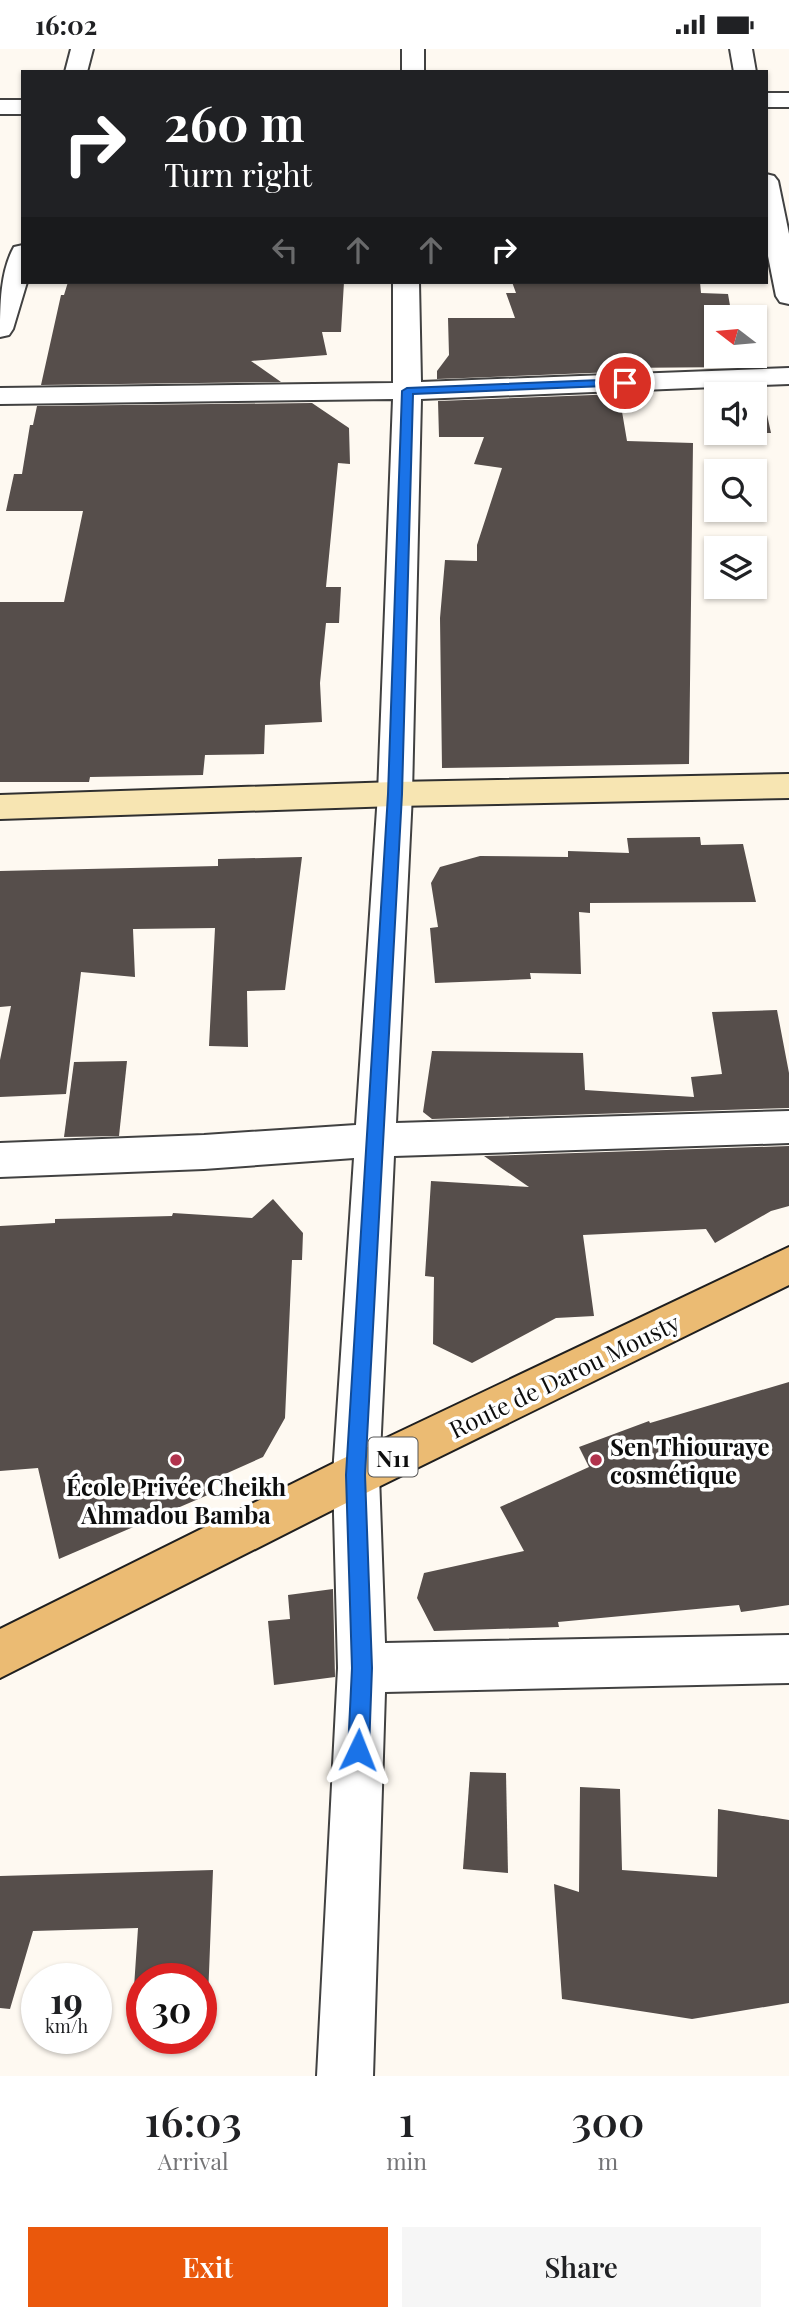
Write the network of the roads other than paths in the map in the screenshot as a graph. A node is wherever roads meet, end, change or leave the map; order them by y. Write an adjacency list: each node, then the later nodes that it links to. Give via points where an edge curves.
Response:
1 (82, 49): 4 (street)
2 (413, 49): 5 (street)
3 (741, 49): 6 (street)
4 (77, 70)
5 (413, 70)
6 (745, 70)
7 (768, 100): 8 (street)
8 (789, 100)
9 (0, 107): 10 (street)
10 (21, 107)
11 (768, 191): 14 (street)
12 (21, 259): 15 (street)
13 (407, 284): 17 (street)
14 (789, 296)
15 (0, 329)
16 (789, 376): 17 (street)
17 (407, 391): 18 (street); 20 (street)
18 (0, 396)
19 (789, 786): 20 (main road)
20 (395, 794): 21 (main road); 23 (street)
21 (0, 807)
22 (789, 1127): 23 (street)
23 (376, 1140): 24 (street); 26 (street)
24 (0, 1160)
25 (789, 1265): 26 (main road, Route de Darou Mousty / N11)
26 (356, 1475): 27 (main road, Route de Darou Mousty / N11); 29 (street)
27 (0, 1654)
28 (789, 1659): 29 (street)
29 (362, 1668): 30 (street)
30 (345, 2076)

